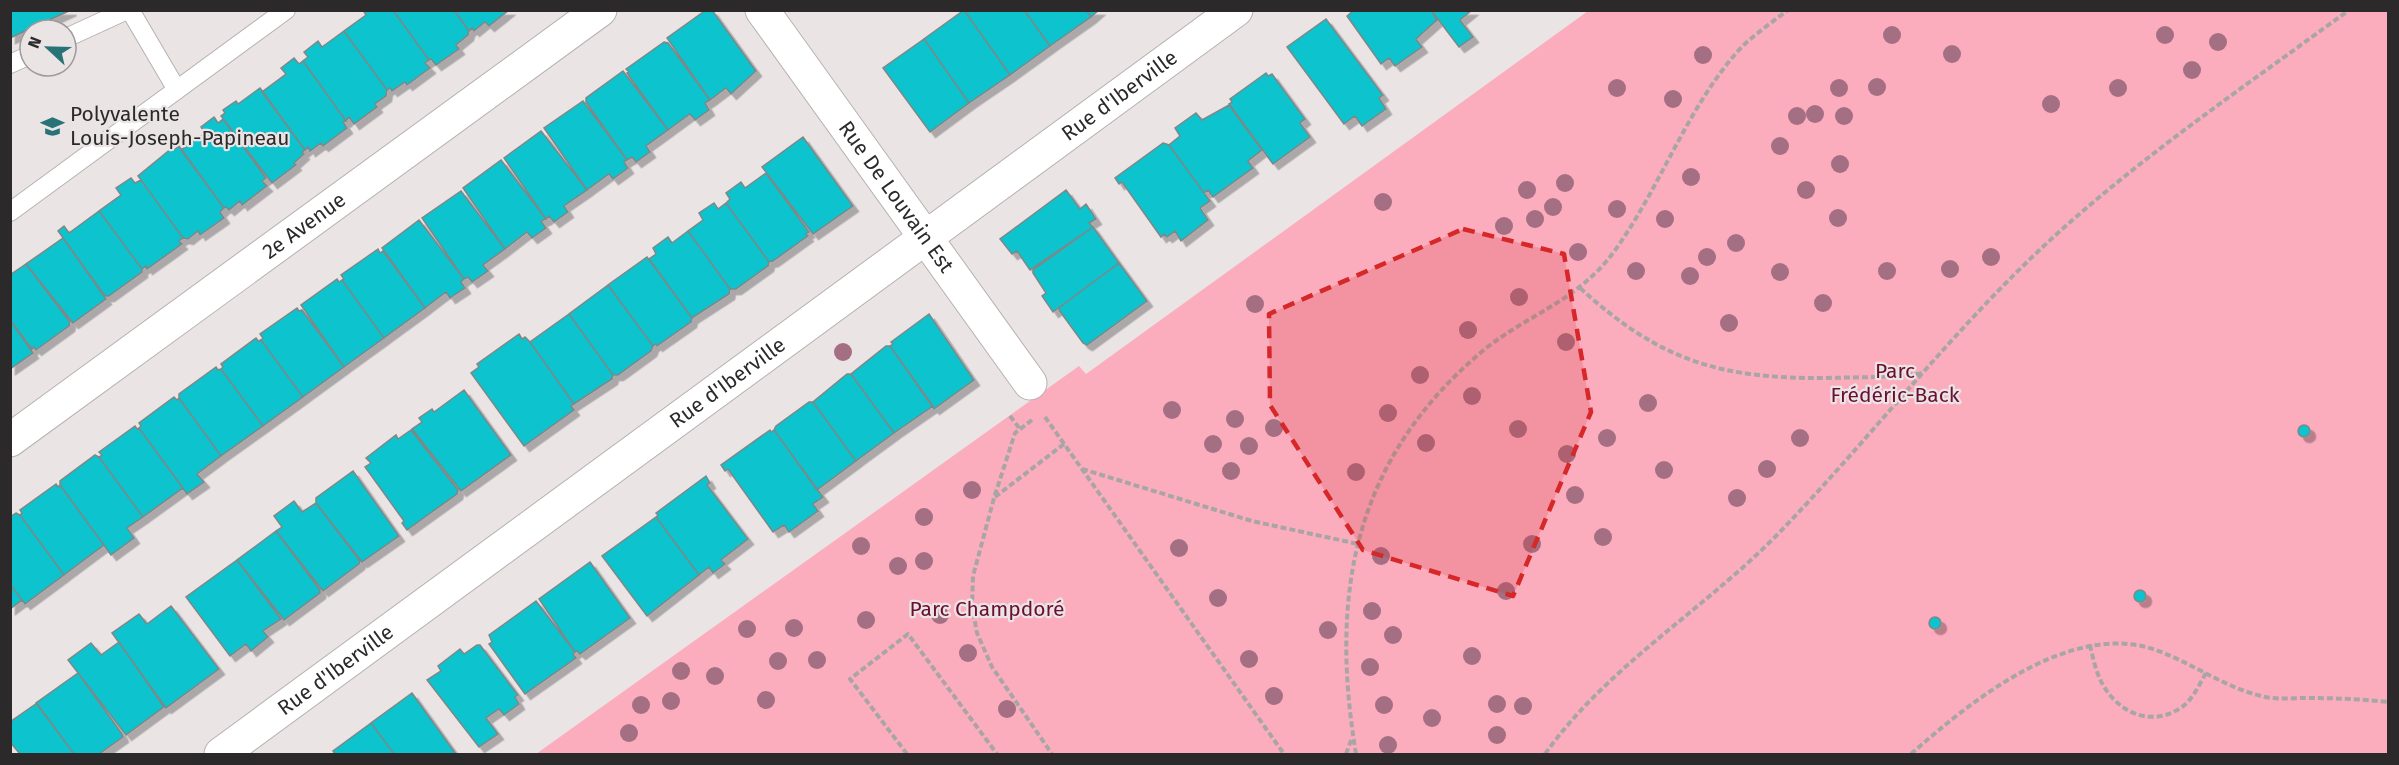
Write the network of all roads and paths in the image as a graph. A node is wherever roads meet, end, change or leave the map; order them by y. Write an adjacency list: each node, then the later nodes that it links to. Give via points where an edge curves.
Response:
1 (129, 10): 8 (lane); 9 (lane)
2 (286, 10): 9 (lane)
3 (600, 10): 18 (street, 2e Avenue)
4 (762, 10): 11 (street, Rue De Louvain Est)
5 (1236, 10): 11 (street, Rue d'Iberville)
6 (1788, 10): 12 (path, via 1739,50 1714,82 1630,229)
7 (2349, 10): 13 (path, via 2141,163 2082,212 2017,273)
8 (78, 33)
9 (177, 90): 10 (lane)
10 (10, 212)
11 (925, 239): 14 (street, Rue De Louvain Est); 27 (street, Rue d'Iberville)
12 (1580, 288): 13 (path, via 1604,311 1647,341 1695,363 1725,371 1808,378 1893,377); 22 (path, via 1488,347 1432,400 1381,474)
13 (1924, 372): 34 (path, via 1777,535 1696,609 1632,660 1559,734)
14 (1036, 398): 19 (path)
15 (1008, 412): 16 (path)
16 (1020, 429)
17 (1015, 433): 21 (path)
18 (10, 440)
19 (1064, 444): 20 (path); 21 (path)
20 (1082, 469): 22 (path, via 1252,521); 31 (path)
21 (994, 498): 30 (path, via 973,576 972,606 977,633 992,667)
22 (1358, 543): 26 (path, via 1346,640 1346,684)
23 (2090, 645): 24 (path, via 2129,643 2146,647); 24 (path, via 2102,684 2116,703 2136,716 2151,717 2181,708 2194,695); 35 (path, via 2070,650 1995,689)
24 (2206, 673): 25 (path, via 2262,697)
25 (2388, 702)
26 (1353, 737): 32 (path); 33 (path)
27 (221, 754)
28 (907, 754): 29 (path, via 850,679 908,634)
29 (997, 754)
30 (1052, 754)
31 (1284, 754)
32 (1346, 754)
33 (1356, 754)
34 (1545, 754)
35 (1911, 754)

